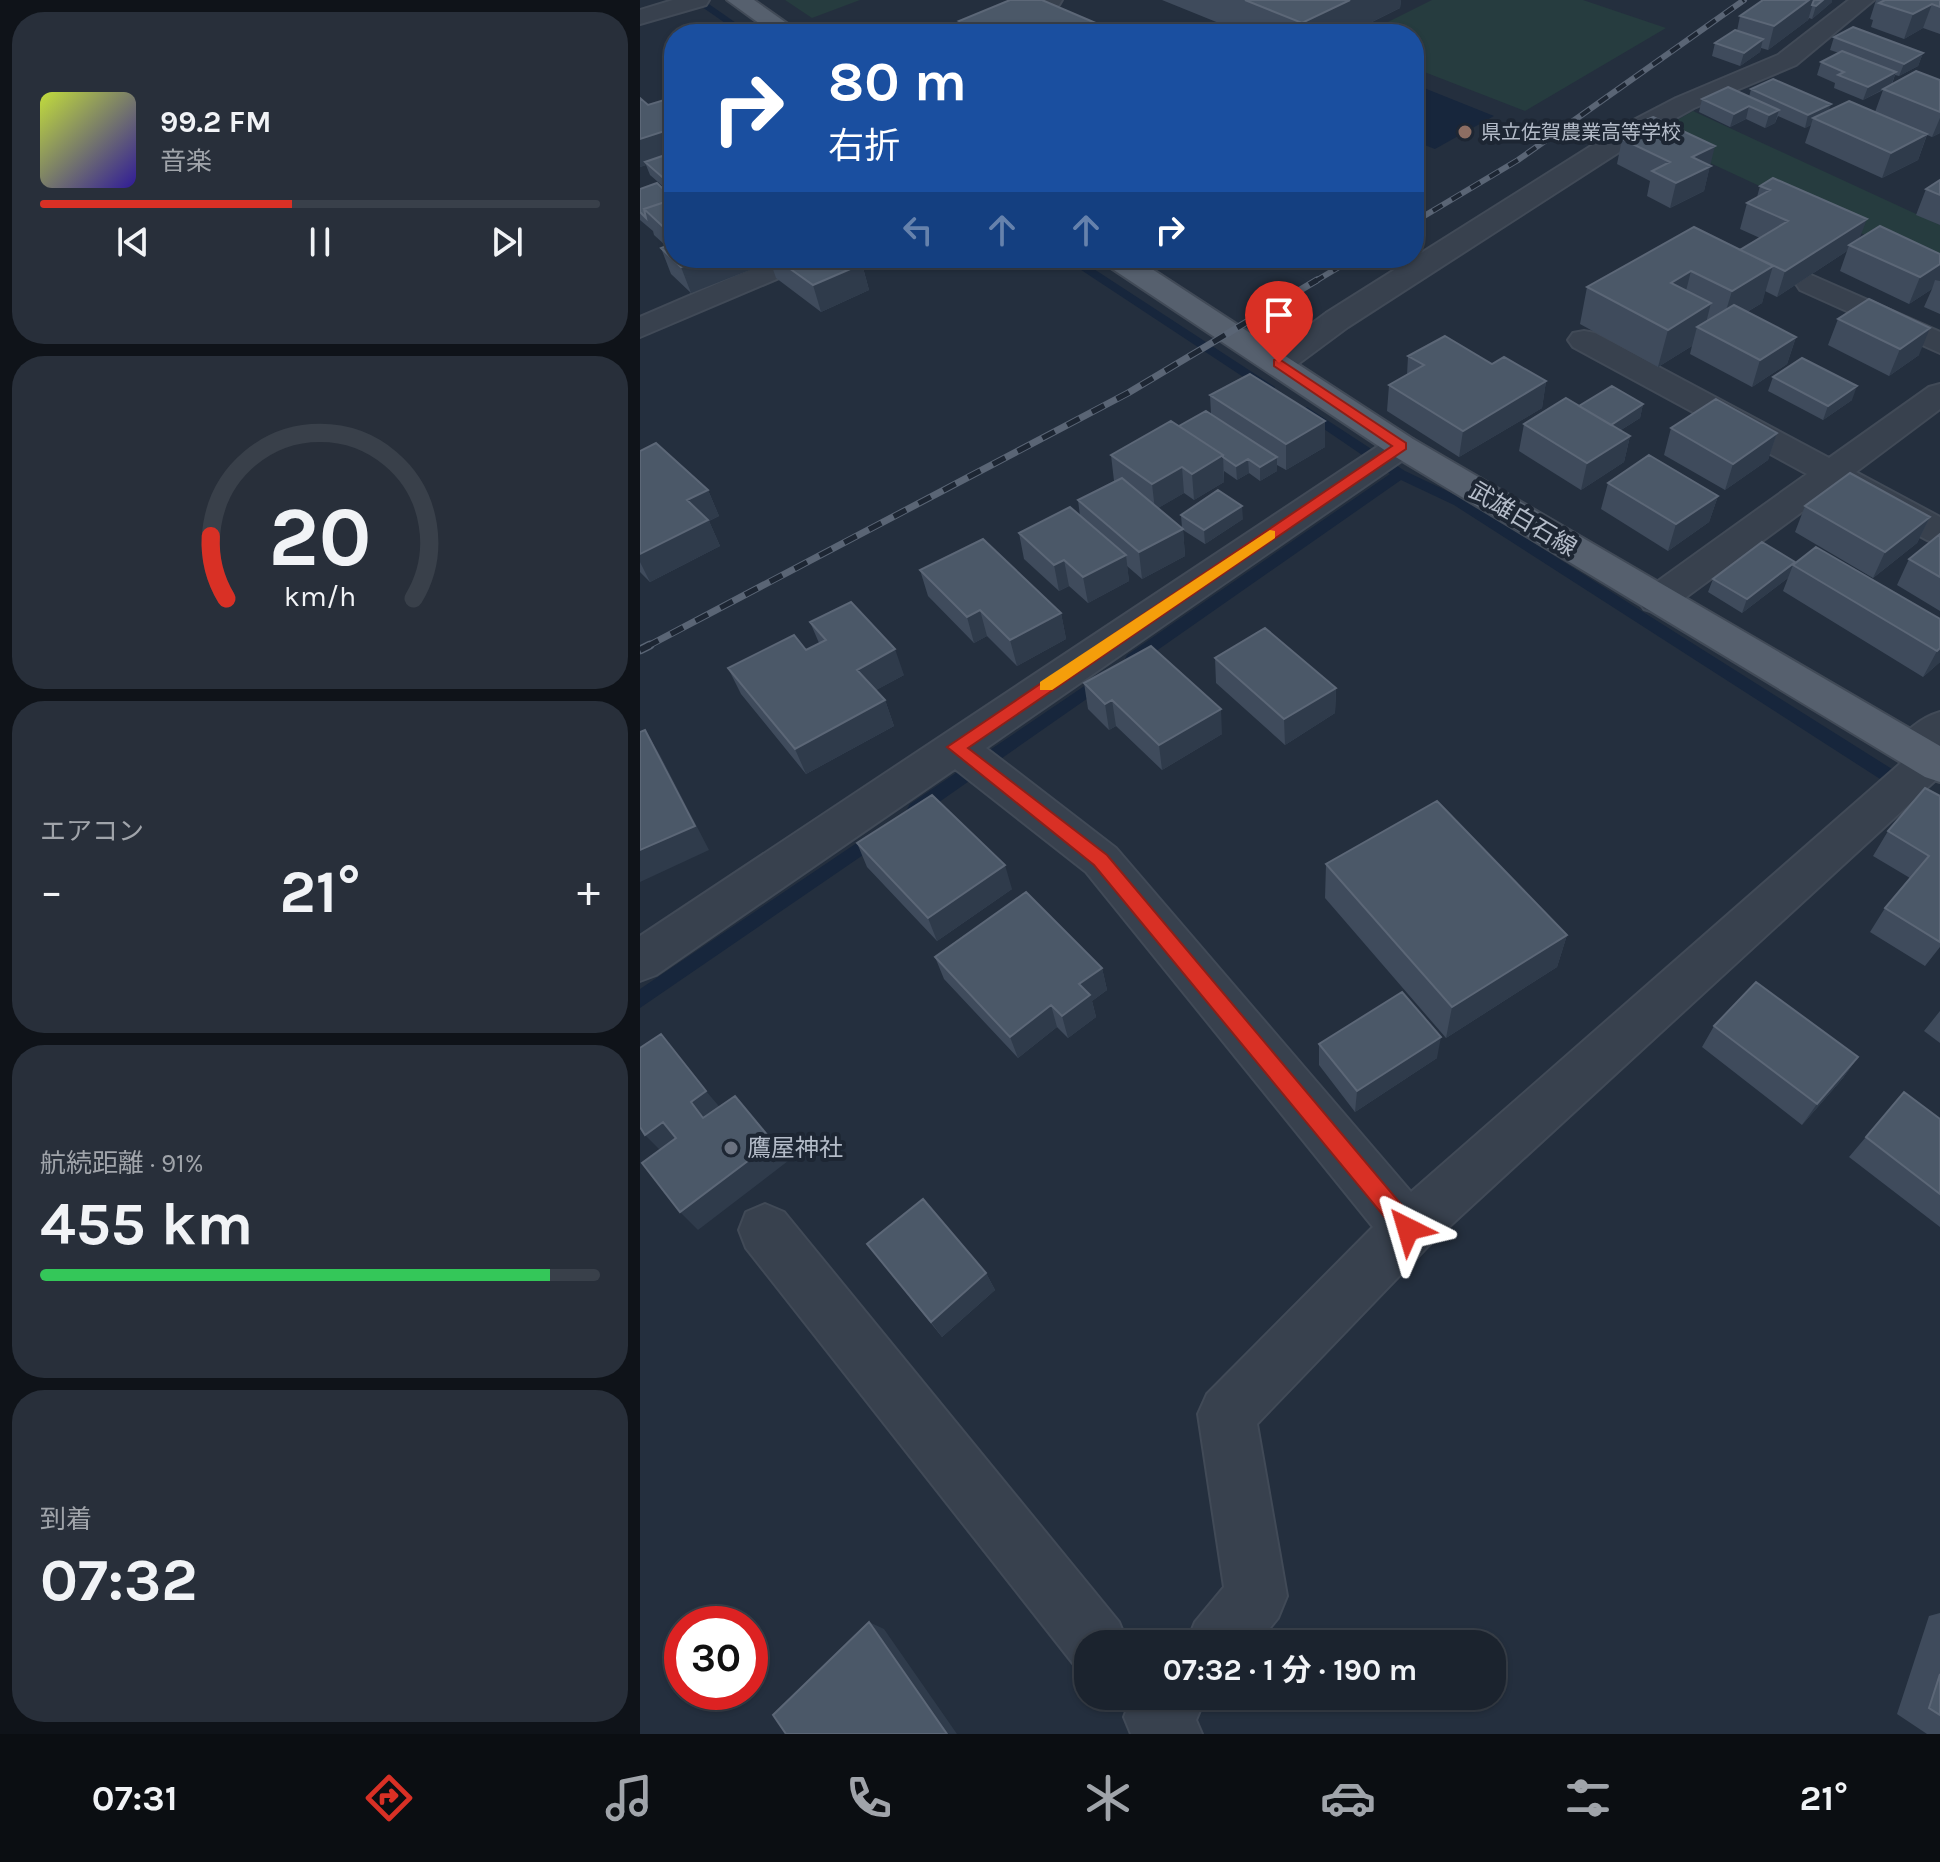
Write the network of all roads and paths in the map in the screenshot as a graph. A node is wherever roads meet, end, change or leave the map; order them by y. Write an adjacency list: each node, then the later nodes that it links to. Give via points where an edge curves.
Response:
1 (738, 0): 6 (main road)
2 (1051, 0): 7 (street)
3 (1863, 0): 8 (street, via 1787,60 1635,130)
4 (692, 2): 5 (street)
5 (640, 17)
6 (775, 24)
7 (992, 24)
8 (1424, 265)
9 (779, 268): 13 (street)
10 (1131, 268): 16 (main road, 武雄白石線)
11 (1419, 268): 16 (street)
12 (1811, 284): 15 (street)
13 (640, 328)
14 (1584, 340): 19 (street)
15 (1940, 344)
16 (1279, 363): 18 (main road, 武雄白石線)
17 (1940, 394): 19 (street)
18 (1384, 456): 21 (main road, 武雄白石線); 22 (street)
19 (1828, 473): 20 (street); 21 (street)
20 (1940, 532)
21 (1657, 600): 23 (main road, 武雄白石線)
22 (970, 759): 24 (street); 25 (street, via 1101,860)
23 (1922, 763): 25 (street)
24 (640, 961)
25 (1408, 1229): 28 (street, via 1227,1414 1256,1596)
26 (765, 1230): 27 (street)
27 (1086, 1630)
28 (1228, 1630)

